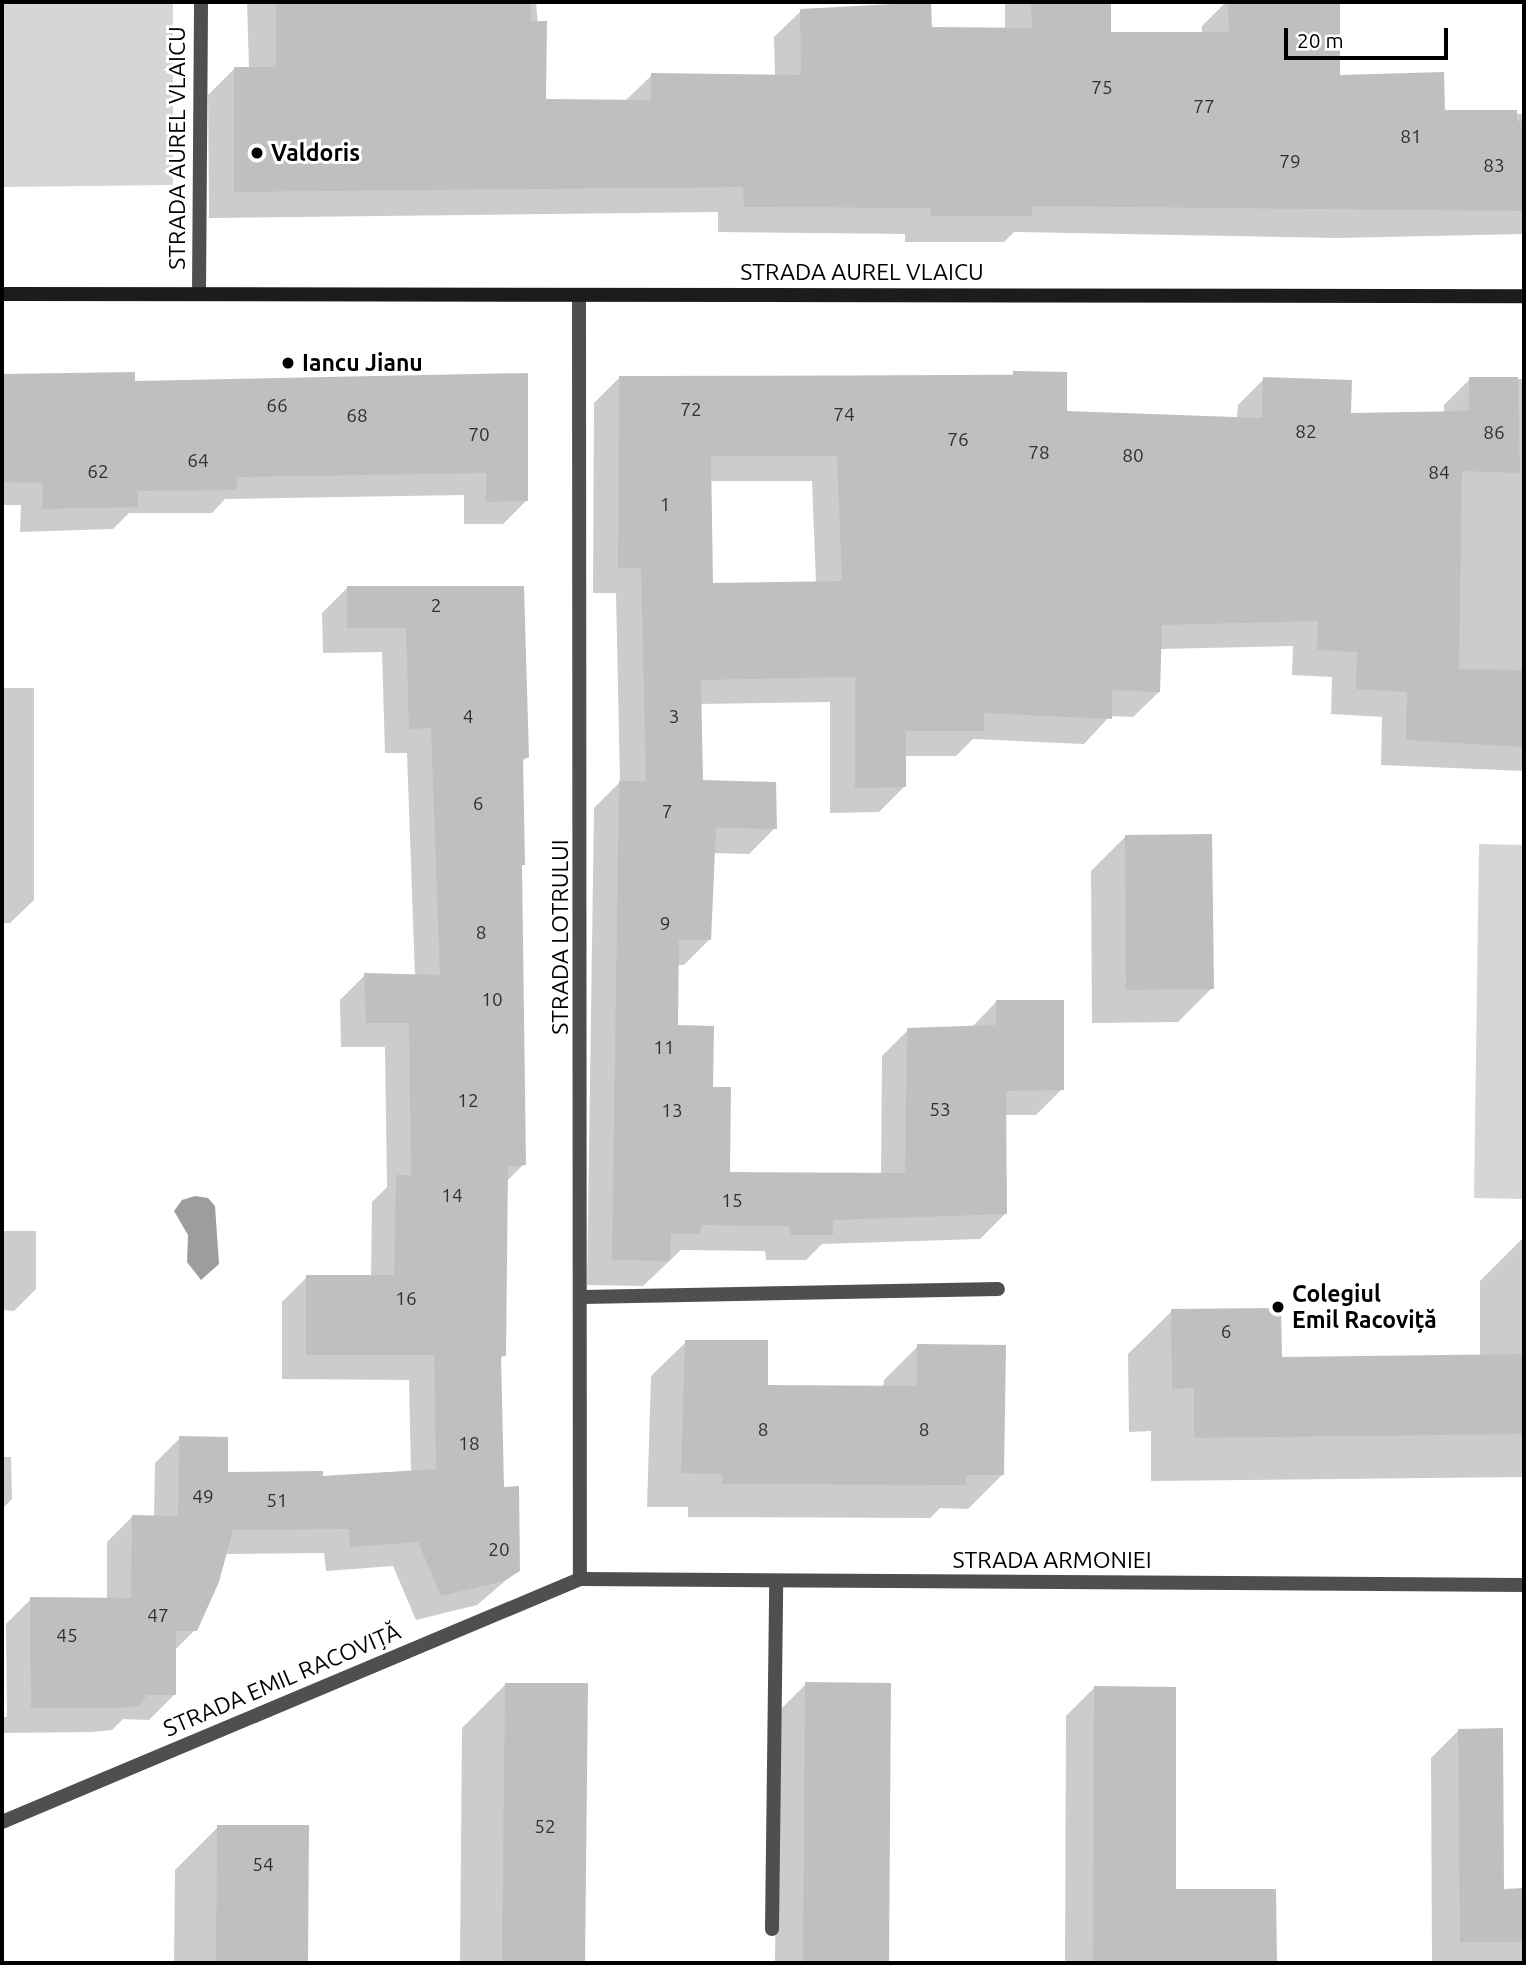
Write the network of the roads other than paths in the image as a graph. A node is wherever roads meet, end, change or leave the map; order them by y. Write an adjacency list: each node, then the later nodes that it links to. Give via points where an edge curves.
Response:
1 (201, 2): 3 (street, STRADA AUREL VLAICU)
2 (2, 294): 3 (main road, STRADA AUREL VLAICU)
3 (199, 294): 4 (main road, STRADA AUREL VLAICU)
4 (579, 295): 5 (main road, STRADA AUREL VLAICU); 7 (street, STRADA LOTRULUI)
5 (1524, 296)
6 (998, 1289): 7 (street)
7 (583, 1297): 8 (street, STRADA LOTRULUI)
8 (580, 1579): 9 (street, STRADA ARMONIEI); 11 (street, STRADA EMIL RACOVIȚĂ)
9 (776, 1581): 10 (street, STRADA ARMONIEI); 12 (street)
10 (1524, 1585)
11 (2, 1822)
12 (772, 1929)

